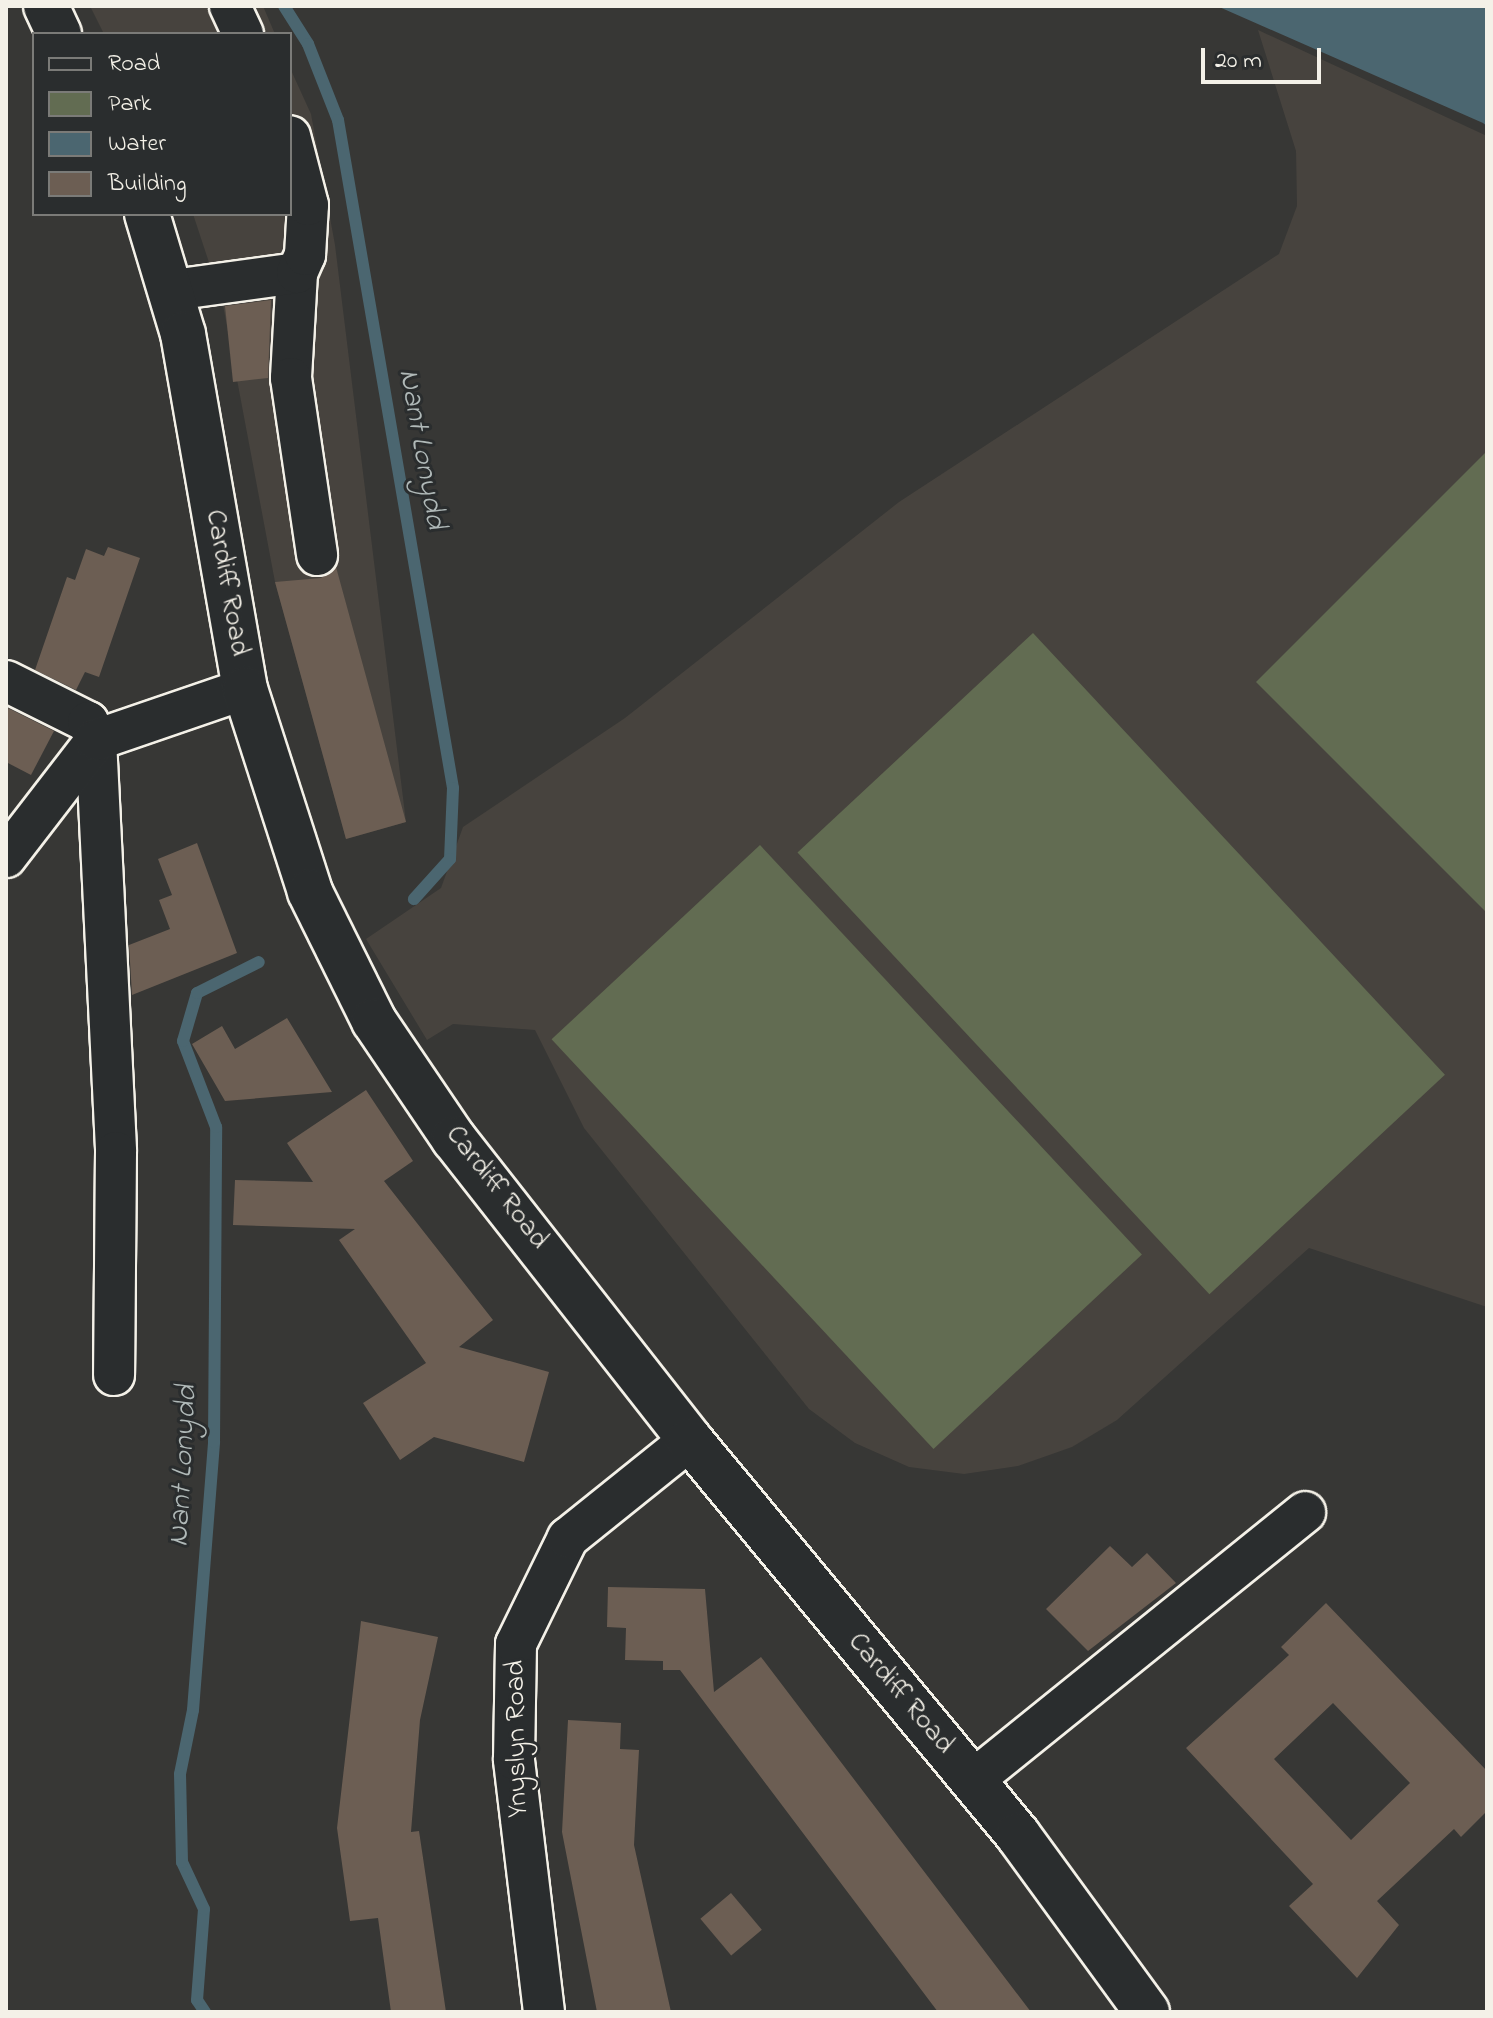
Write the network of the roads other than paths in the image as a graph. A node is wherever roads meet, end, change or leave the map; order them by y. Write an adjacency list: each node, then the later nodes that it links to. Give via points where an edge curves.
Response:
1 (46, 6): 3 (main road)
2 (230, 6): 4 (street)
3 (58, 32)
4 (242, 32)
5 (292, 144): 7 (street, via 308,205)
6 (148, 216): 8 (main road, Cardiff Road)
7 (297, 273): 8 (street); 9 (street, via 291,378)
8 (173, 290): 11 (main road, Cardiff Road)
9 (317, 555)
10 (6, 681): 12 (street, via 88,722)
11 (245, 689): 12 (street); 15 (main road, Cardiff Road, via 310,892 374,1021 454,1139)
12 (96, 740): 13 (street); 14 (street, via 116,1137)
13 (6, 857)
14 (114, 1375)
15 (690, 1440): 17 (main road, Cardiff Road); 18 (street, Ynyslyn Road, via 568,1538 516,1644 514,1759)
16 (1305, 1512): 17 (street)
17 (972, 1781): 19 (main road, Cardiff Road)
18 (544, 2012)
19 (1147, 2012)

